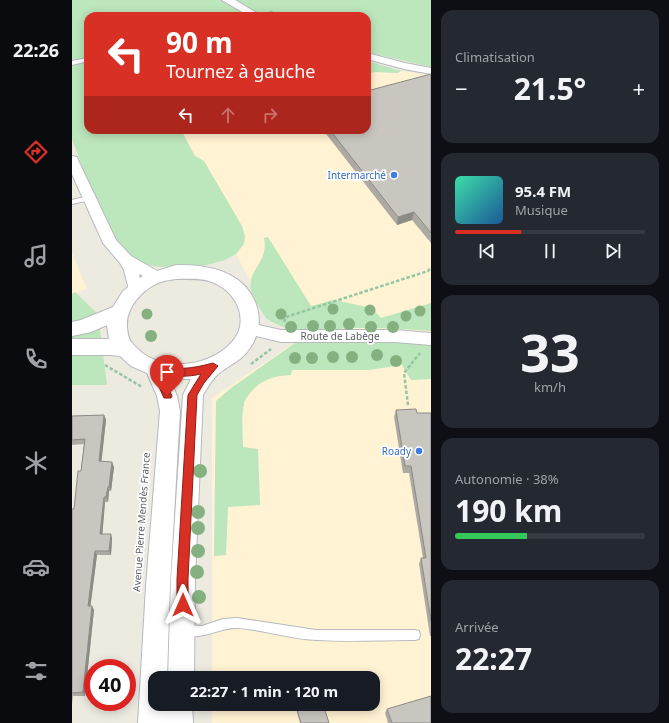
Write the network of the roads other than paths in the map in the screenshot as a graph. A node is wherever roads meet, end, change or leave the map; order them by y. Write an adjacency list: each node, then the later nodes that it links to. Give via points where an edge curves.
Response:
1 (227, 0): 2 (street)
2 (250, 12)
3 (371, 57): 6 (street)
4 (84, 61): 5 (lane)
5 (72, 63)
6 (431, 71)
7 (72, 160): 8 (street)
8 (88, 198): 9 (lane); 10 (street, via 110,243)
9 (72, 202)
10 (126, 260): 11 (street); 12 (street)
11 (156, 277): 12 (street); 15 (street, via 176,272 196,272 216,276 232,285 244,298 250,313)
12 (135, 290): 13 (street)
13 (119, 312): 14 (street, via 84,327); 18 (street, via 118,335)
14 (72, 329)
15 (249, 330): 16 (street, Route de Labège, via 281,336 395,336); 19 (street, via 243,344 230,357)
16 (426, 345)
17 (72, 347): 18 (street, via 110,347)
18 (126, 350): 20 (street, via 142,363)
19 (213, 366): 20 (street); 21 (street, via 193,395 183,579)
20 (151, 379): 22 (street, via 167,396 170,411)
21 (183, 630): 22 (lane); 23 (lane, via 202,631 223,624 237,623 316,635); 24 (street)
22 (156, 631): 26 (street)
23 (415, 635)
24 (181, 671)
25 (180, 711): 27 (street)
26 (152, 723)
27 (179, 723)

